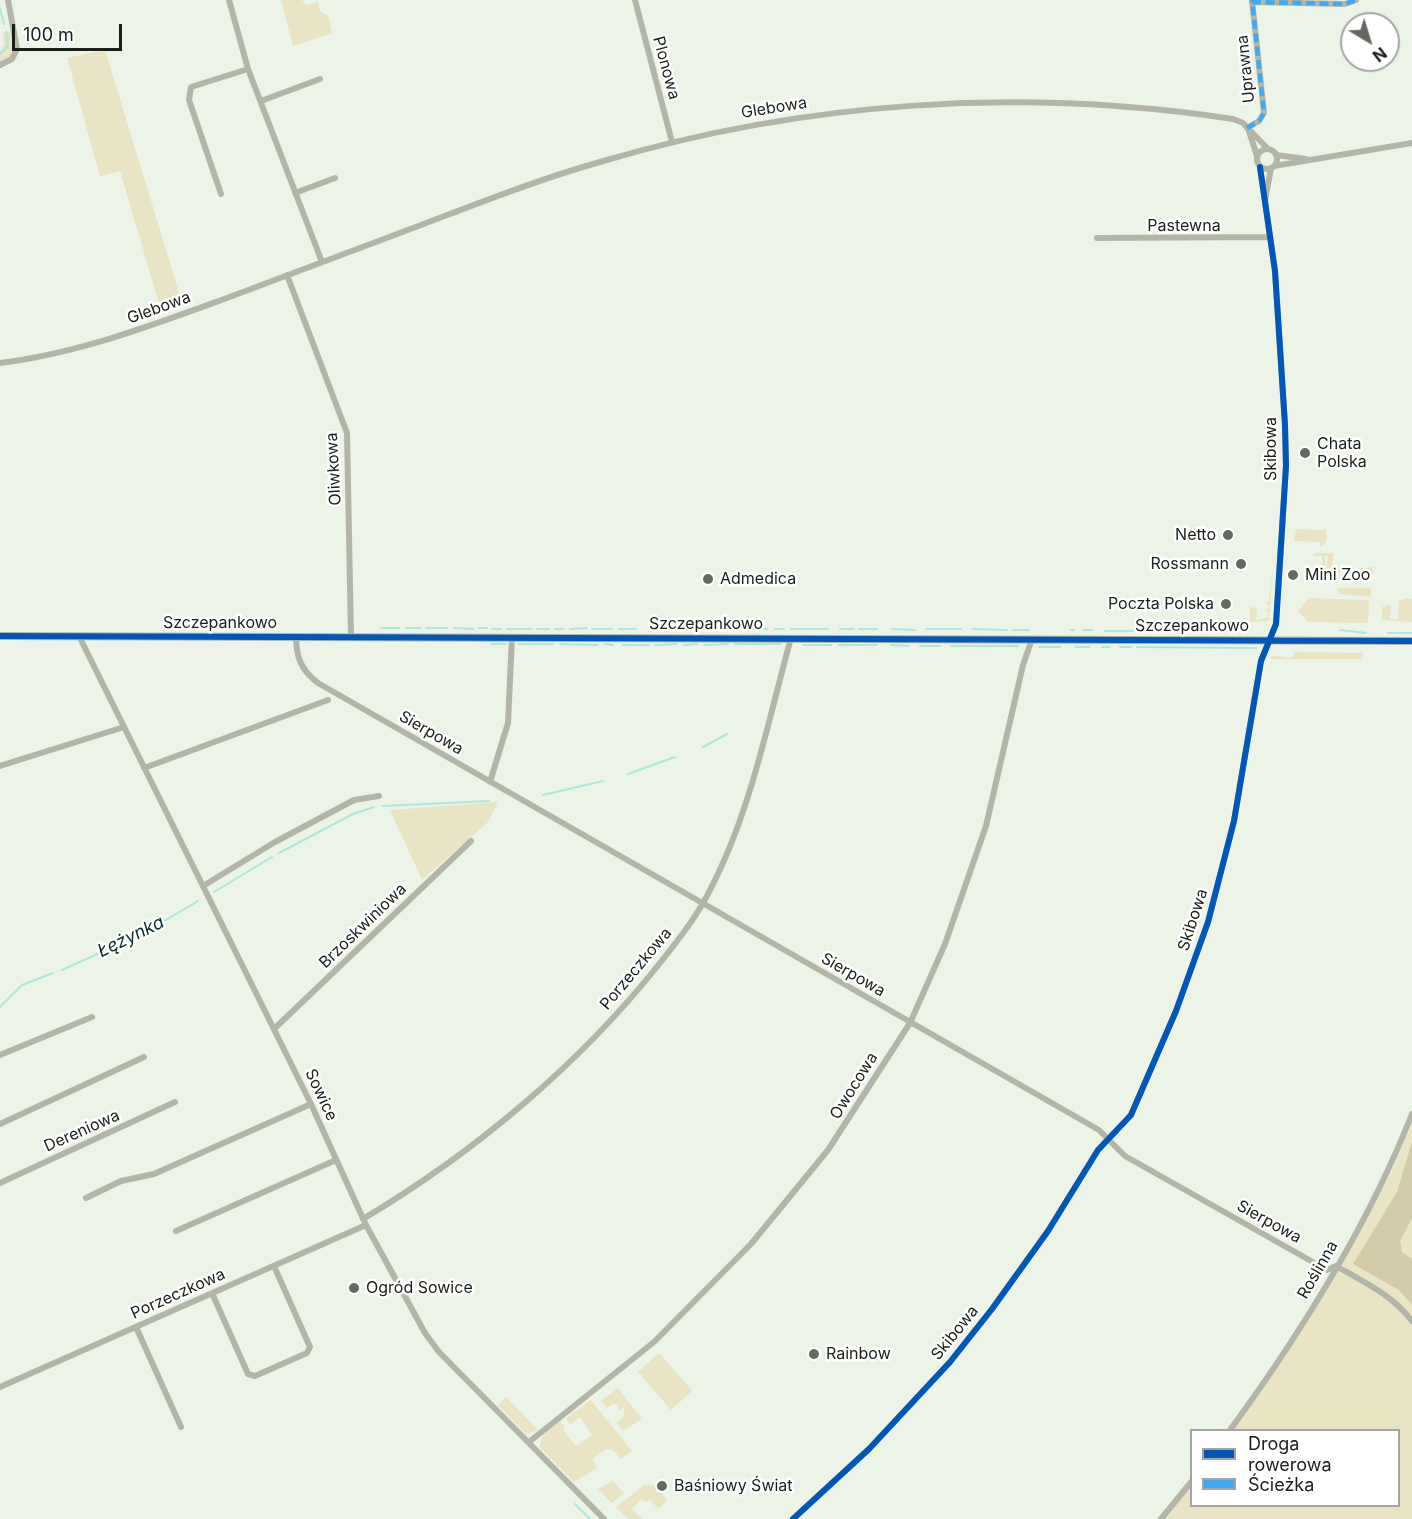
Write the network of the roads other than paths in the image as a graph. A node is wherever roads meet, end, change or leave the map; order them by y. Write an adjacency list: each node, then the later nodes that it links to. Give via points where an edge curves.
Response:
1 (8, 0): 6 (street, via 17,49 12,59)
2 (230, 0): 7 (street)
3 (635, 0): 11 (street, Plonowa)
4 (1356, 0): 5 (street, via 1345,4)
5 (1252, 1): 10 (street, Uprawna, via 1264,113)
6 (0, 65)
7 (248, 69): 9 (street); 21 (street, via 191,87 188,92)
8 (320, 79): 9 (street)
9 (261, 101): 20 (street)
10 (1247, 128): 11 (street, Glebowa, via 1233,118 1118,106 974,102 812,115); 13 (street, Glebowa); 15 (street)
11 (672, 142): 25 (street, Glebowa, via 569,171)
12 (1412, 144): 16 (street)
13 (1268, 149): 14 (street); 15 (street)
14 (1276, 155): 16 (street); 18 (street)
15 (1257, 156): 17 (street)
16 (1328, 158): 18 (street)
17 (1260, 167): 18 (street); 22 (street, Skibowa)
18 (1273, 167): 22 (street, Skibowa)
19 (335, 177): 20 (street)
20 (295, 193): 25 (street)
21 (221, 194)
22 (1265, 201): 23 (street, Skibowa)
23 (1270, 237): 24 (street, Pastewna); 35 (street, Skibowa, via 1281,339 1286,461)
24 (1097, 238)
25 (321, 262): 26 (street, Glebowa)
26 (287, 275): 27 (street, Glebowa, via 112,339); 31 (street, Oliwkowa, via 347,432)
27 (0, 363)
28 (0, 636): 29 (street, Szczepankowo)
29 (79, 636): 30 (street, Szczepankowo); 38 (street, Sowice)
30 (296, 636): 31 (street, Szczepankowo); 41 (street, Sierpowa, via 299,662 308,676)
31 (351, 636): 32 (street, Szczepankowo)
32 (512, 637): 33 (street, Szczepankowo); 41 (street, via 508,723)
33 (791, 638): 34 (street, Szczepankowo); 45 (street, Porzeczkowa, via 742,809)
34 (1032, 639): 35 (street, Szczepankowo); 47 (street, Owocowa, via 986,826 947,938)
35 (1272, 640): 36 (street, Szczepankowo); 55 (street, Skibowa, via 1261,661 1234,820 1208,922 1176,1011 1134,1108 1125,1123)
36 (1412, 640)
37 (328, 700): 40 (street)
38 (124, 727): 39 (street); 40 (street, Sowice)
39 (0, 766)
40 (144, 768): 44 (street, Sowice)
41 (490, 782): 45 (street, Sierpowa)
42 (379, 796): 44 (street, via 354,800)
43 (471, 842): 48 (street, Brzoskwiniowa)
44 (203, 886): 48 (street, Sowice)
45 (702, 905): 47 (street, Sierpowa); 59 (street, Porzeczkowa, via 644,983 574,1058 487,1134)
46 (92, 1017): 49 (street)
47 (910, 1023): 55 (street, Sierpowa); 69 (street, Owocowa, via 828,1150 743,1253 632,1362)
48 (274, 1029): 52 (street, Sowice)
49 (0, 1055)
50 (144, 1057): 54 (street)
51 (175, 1102): 57 (street, Dereniowa)
52 (311, 1104): 56 (street, Sowice); 58 (street, via 154,1174 121,1181)
53 (1412, 1114): 62 (street, Roślinna, via 1387,1172)
54 (0, 1124)
55 (1108, 1138): 62 (street, Sierpowa, via 1125,1156 1327,1270); 72 (street, Skibowa, via 1048,1231 950,1362 869,1449)
56 (336, 1160): 59 (street, Sowice); 60 (street)
57 (0, 1183)
58 (86, 1198)
59 (365, 1222): 61 (street, Porzeczkowa); 69 (street, Sowice, via 431,1343)
60 (176, 1231)
61 (274, 1266): 63 (street, Porzeczkowa); 63 (street, via 310,1347 307,1353 255,1376 248,1374)
62 (1336, 1266): 64 (street, Sierpowa, via 1391,1299); 68 (street, Roślinna)
63 (212, 1293): 65 (street, Porzeczkowa)
64 (1412, 1321)
65 (136, 1327): 66 (street, Porzeczkowa); 67 (street)
66 (0, 1387)
67 (180, 1427)
68 (1231, 1429)
69 (529, 1442): 71 (street, Sowice)
70 (1190, 1482): 73 (street)
71 (604, 1519)
72 (793, 1519)
73 (1161, 1519)

